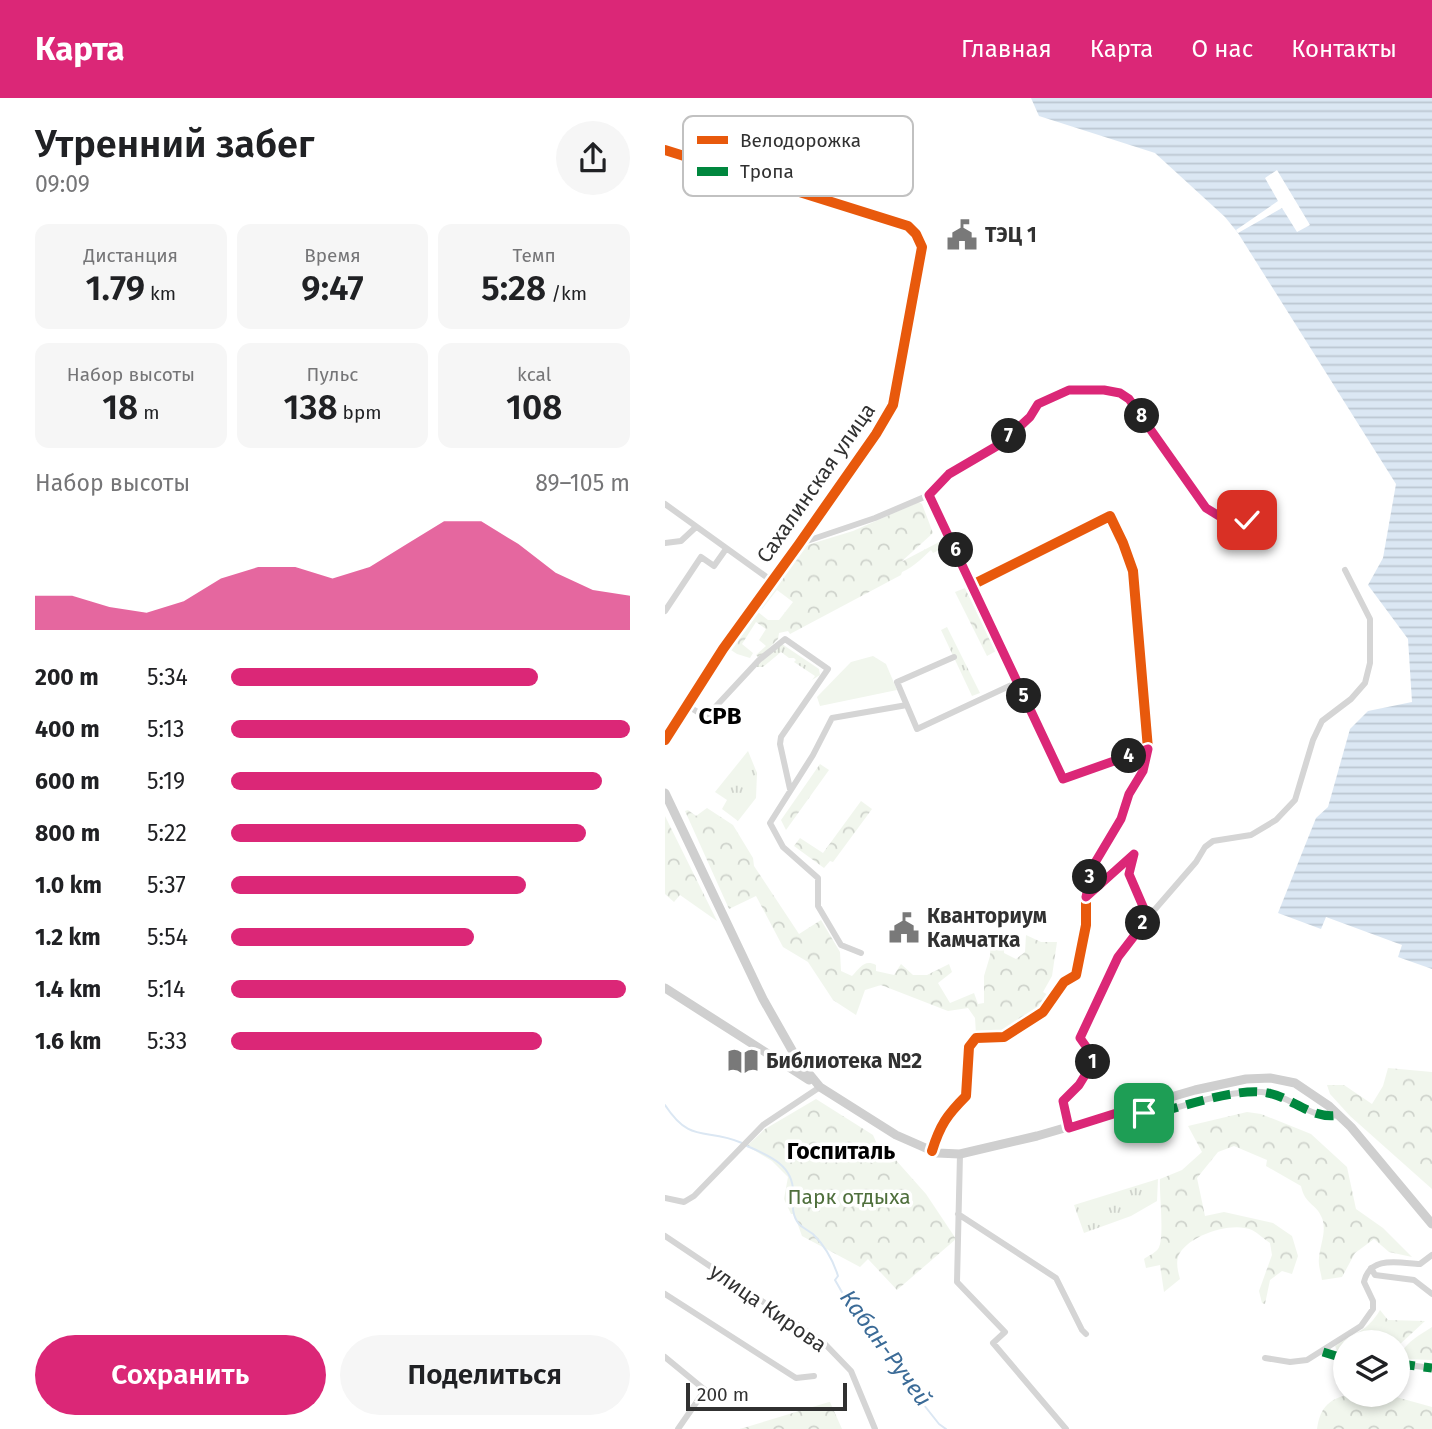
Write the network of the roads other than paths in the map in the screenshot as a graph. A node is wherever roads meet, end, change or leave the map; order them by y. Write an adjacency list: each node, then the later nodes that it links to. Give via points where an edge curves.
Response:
1 (665, 150): 2 (street, Сахалинская улица)
2 (683, 156)
3 (812, 196): 8 (street, Сахалинская улица, via 908,226 922,247 893,405)
4 (929, 495): 6 (street, via 949,474 1002,443 1038,404 1069,390 1084,389 1112,391 1129,399 1206,508 1219,516 1247,520); 8 (street); 13 (street)
5 (665, 504): 7 (street)
6 (1272, 508)
7 (696, 527): 9 (street, via 681,541); 10 (street)
8 (799, 544): 12 (street, Сахалинская улица)
9 (666, 545)
10 (726, 549): 12 (street); 14 (street, via 714,566 701,557)
11 (1345, 570): 24 (street, via 1370,619 1365,683 1322,721 1295,800 1276,820 1251,835 1213,841)
12 (772, 581): 17 (street, Сахалинская улица)
13 (972, 585): 16 (street); 20 (street, via 1110,516 1133,571)
14 (665, 611)
15 (954, 657): 18 (street, via 897,682)
16 (1017, 682): 18 (street, via 917,729); 20 (street, via 1063,779)
17 (686, 705): 19 (street, Сахалинская улица); 21 (street, via 706,717 785,639 828,668 781,737)
18 (907, 705): 21 (street, via 832,718)
19 (665, 740)
20 (1148, 749): 23 (street, via 1121,819 1093,866)
21 (790, 789): 25 (street, via 770,823 783,847 818,878 818,906 841,945)
22 (665, 793): 27 (street)
23 (1086, 897): 24 (street, via 1134,854 1129,874); 35 (street, via 1086,925 1076,975 1065,982 1043,1012 1024,1025 1004,1037 977,1038 969,1047 966,1096 946,1117)
24 (1148, 918): 34 (street, via 1118,957 1080,1038 1095,1059 1063,1101)
25 (860, 953)
26 (665, 988): 29 (street)
27 (786, 1043): 28 (street); 29 (street, via 784,1055); 30 (street)
28 (797, 1059): 30 (street); 31 (street)
29 (776, 1060): 30 (street)
30 (792, 1069): 31 (street)
31 (820, 1087): 35 (street, via 896,1135); 37 (street, via 763,1125 694,1196 684,1202)
32 (1142, 1105): 33 (street, via 1246,1079 1270,1079 1295,1083); 33 (street, via 1146,1116 1240,1093 1268,1092 1325,1117); 34 (street)
33 (1339, 1115): 39 (street)
34 (1069, 1128): 36 (street)
35 (932, 1151): 36 (street)
36 (960, 1154): 38 (street)
37 (665, 1198)
38 (958, 1214): 45 (street, via 1056,1278); 55 (street, via 957,1282 1005,1332 993,1343)
39 (1432, 1224)
40 (665, 1236): 54 (street, улица Кирова, via 823,1342 851,1371)
41 (1432, 1255): 42 (street, via 1420,1264 1389,1262)
42 (1371, 1268): 44 (street, via 1375,1275 1414,1280); 46 (street, via 1364,1282 1373,1301 1369,1317)
43 (665, 1294): 52 (street, via 796,1378)
44 (1432, 1294)
45 (1086, 1335)
46 (1323, 1352): 47 (street); 49 (street, via 1299,1361)
47 (1333, 1355)
48 (665, 1357): 53 (street, via 705,1390)
49 (1265, 1357)
50 (1410, 1365): 51 (street)
51 (1432, 1368)
52 (814, 1376)
53 (678, 1429)
54 (875, 1429)
55 (1066, 1429)

